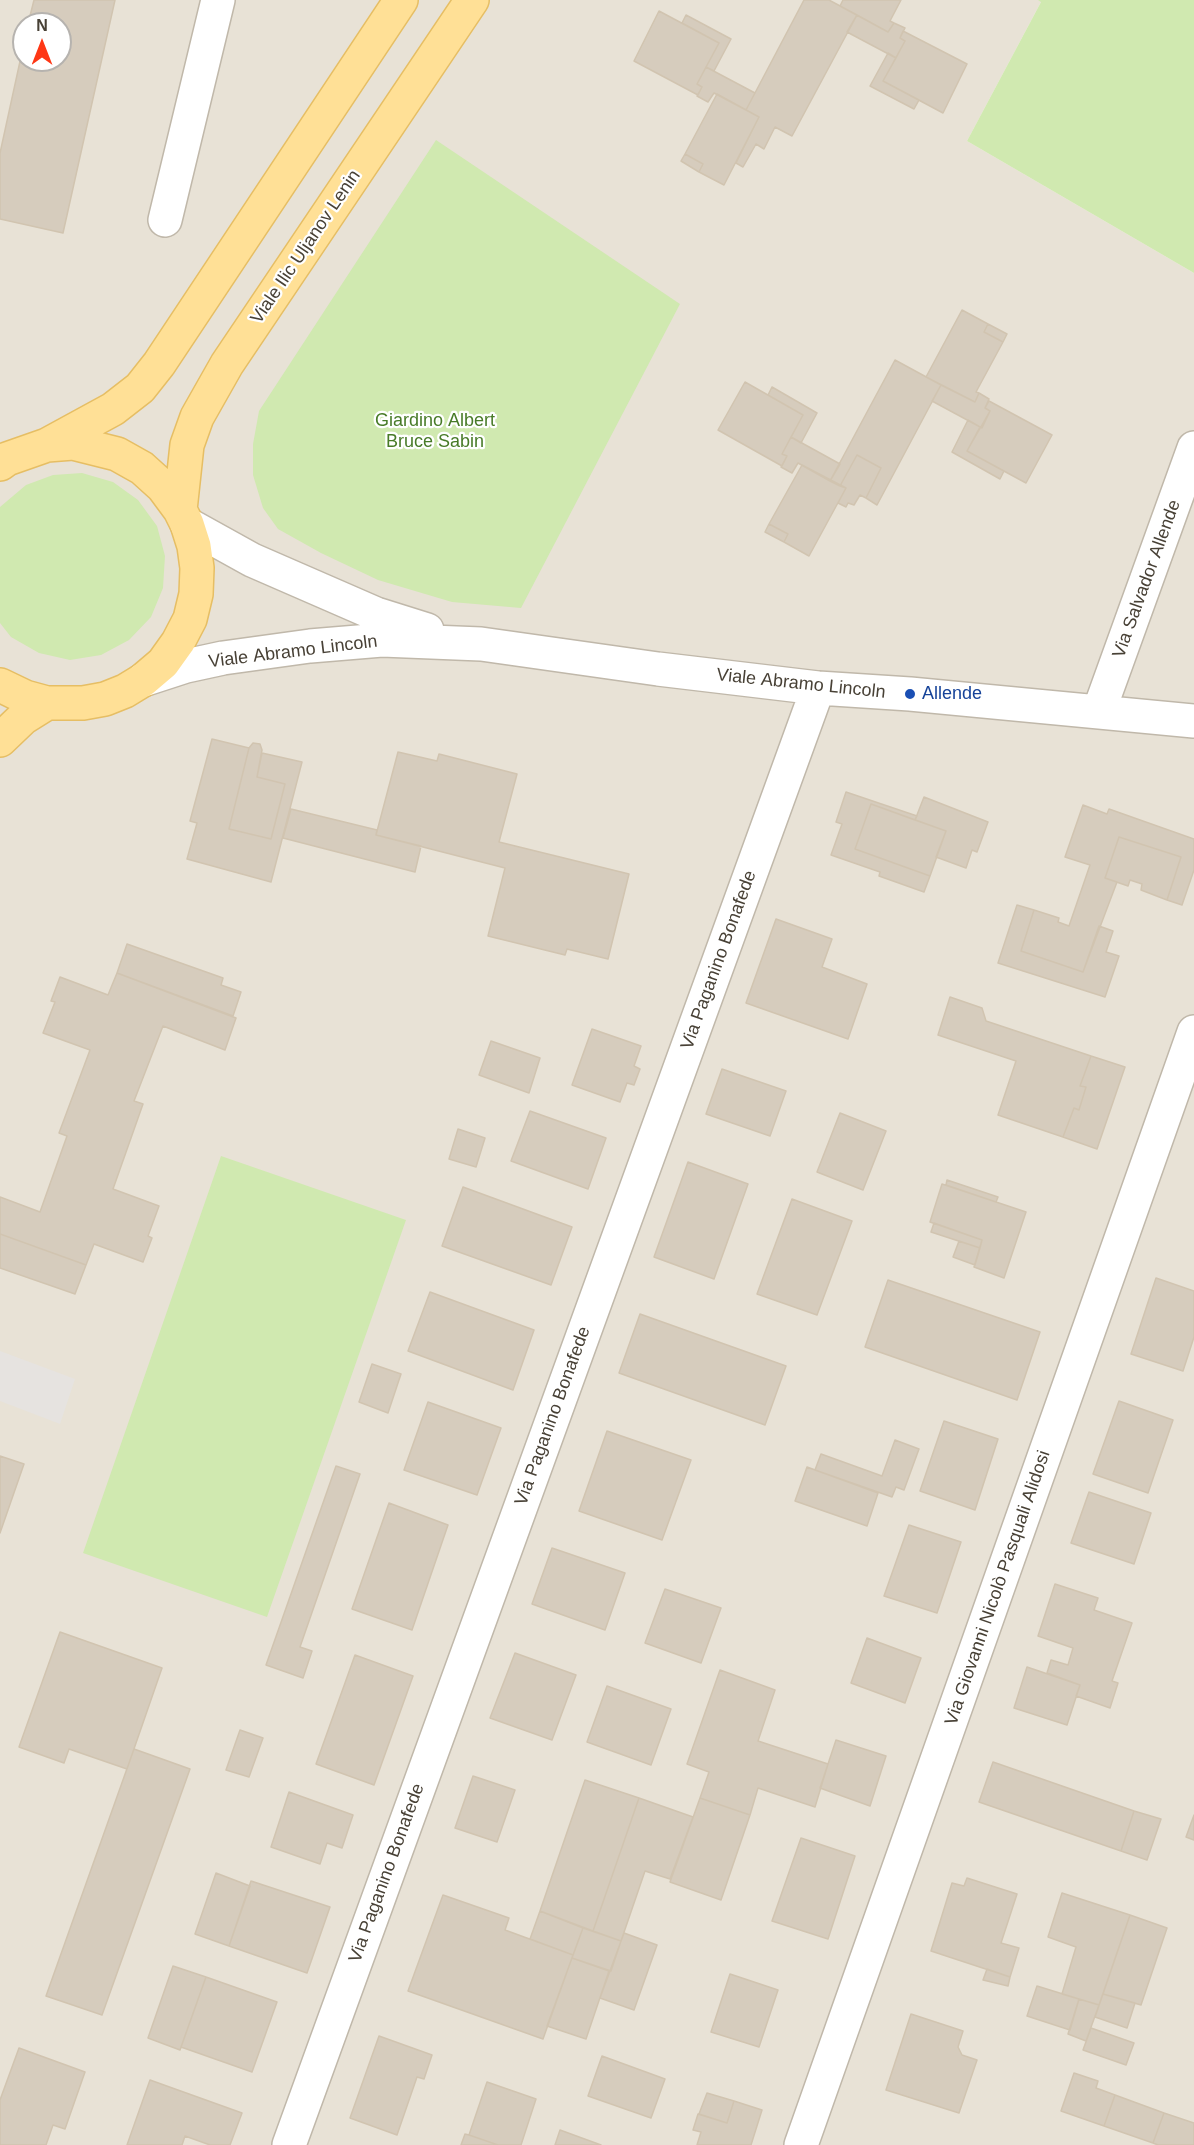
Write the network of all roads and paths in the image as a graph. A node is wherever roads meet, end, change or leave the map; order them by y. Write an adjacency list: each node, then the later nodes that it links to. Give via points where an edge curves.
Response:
1 (218, 0): 4 (street)
2 (401, 0): 5 (main road, via 140,388 113,409)
3 (472, 0): 8 (main road, Viale Ilic Uljanov Lenin, via 227,364 197,417 187,445)
4 (165, 220)
5 (46, 445): 7 (main road); 8 (main road, via 73,443 117,454 142,468 163,487)
6 (1194, 447): 14 (street, Via Salvador Allende)
7 (2, 461)
8 (184, 517): 9 (street, Viale Abramo Lincoln, via 252,560 376,614); 10 (main road, via 197,568 190,619 163,663)
9 (481, 644): 10 (street, Viale Abramo Lincoln, via 382,640 310,646 223,658); 12 (street, Viale Abramo Lincoln)
10 (143, 680): 13 (main road, via 105,699)
11 (0, 685): 13 (main road, via 25,698)
12 (818, 688): 14 (street, Viale Abramo Lincoln); 18 (street, Via Paganino Bonafede)
13 (48, 703): 16 (main road, via 23,718)
14 (1099, 711): 15 (street, Viale Abramo Lincoln)
15 (1194, 721)
16 (0, 740)
17 (1194, 1032): 19 (street, Via Giovanni Nicolò Pasquali Alidosi)
18 (289, 2145)
19 (801, 2145)

